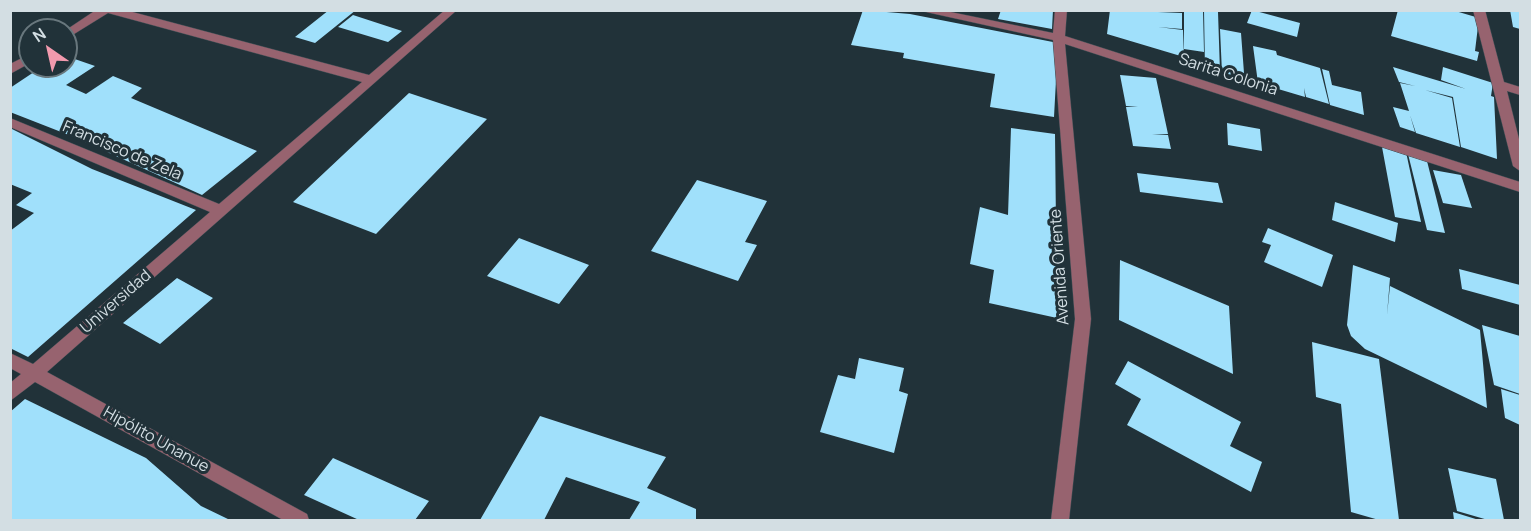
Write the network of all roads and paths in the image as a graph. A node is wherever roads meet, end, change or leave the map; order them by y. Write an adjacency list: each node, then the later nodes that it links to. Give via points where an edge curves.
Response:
1 (105, 10): 7 (street)
2 (110, 10): 9 (street)
3 (452, 10): 9 (street, Universidad)
4 (922, 10): 8 (street, Sarita Colonia)
5 (1061, 10): 8 (street, Avenida Oriente)
6 (1479, 10): 10 (street)
7 (78, 27)
8 (1059, 38): 14 (street, Sarita Colonia); 20 (street, Avenida Oriente, via 1083,319)
9 (371, 80): 15 (street, Universidad)
10 (1498, 84): 11 (street); 13 (street)
11 (1521, 91)
12 (10, 122): 15 (street, Francisco de Zela)
13 (1521, 166)
14 (1521, 187)
15 (221, 211): 17 (street, Universidad)
16 (10, 360): 17 (street, Hipólito Unanue)
17 (35, 372): 18 (street, Universidad); 19 (street, Hipólito Unanue)
18 (10, 394)
19 (300, 520)
20 (1060, 520)

